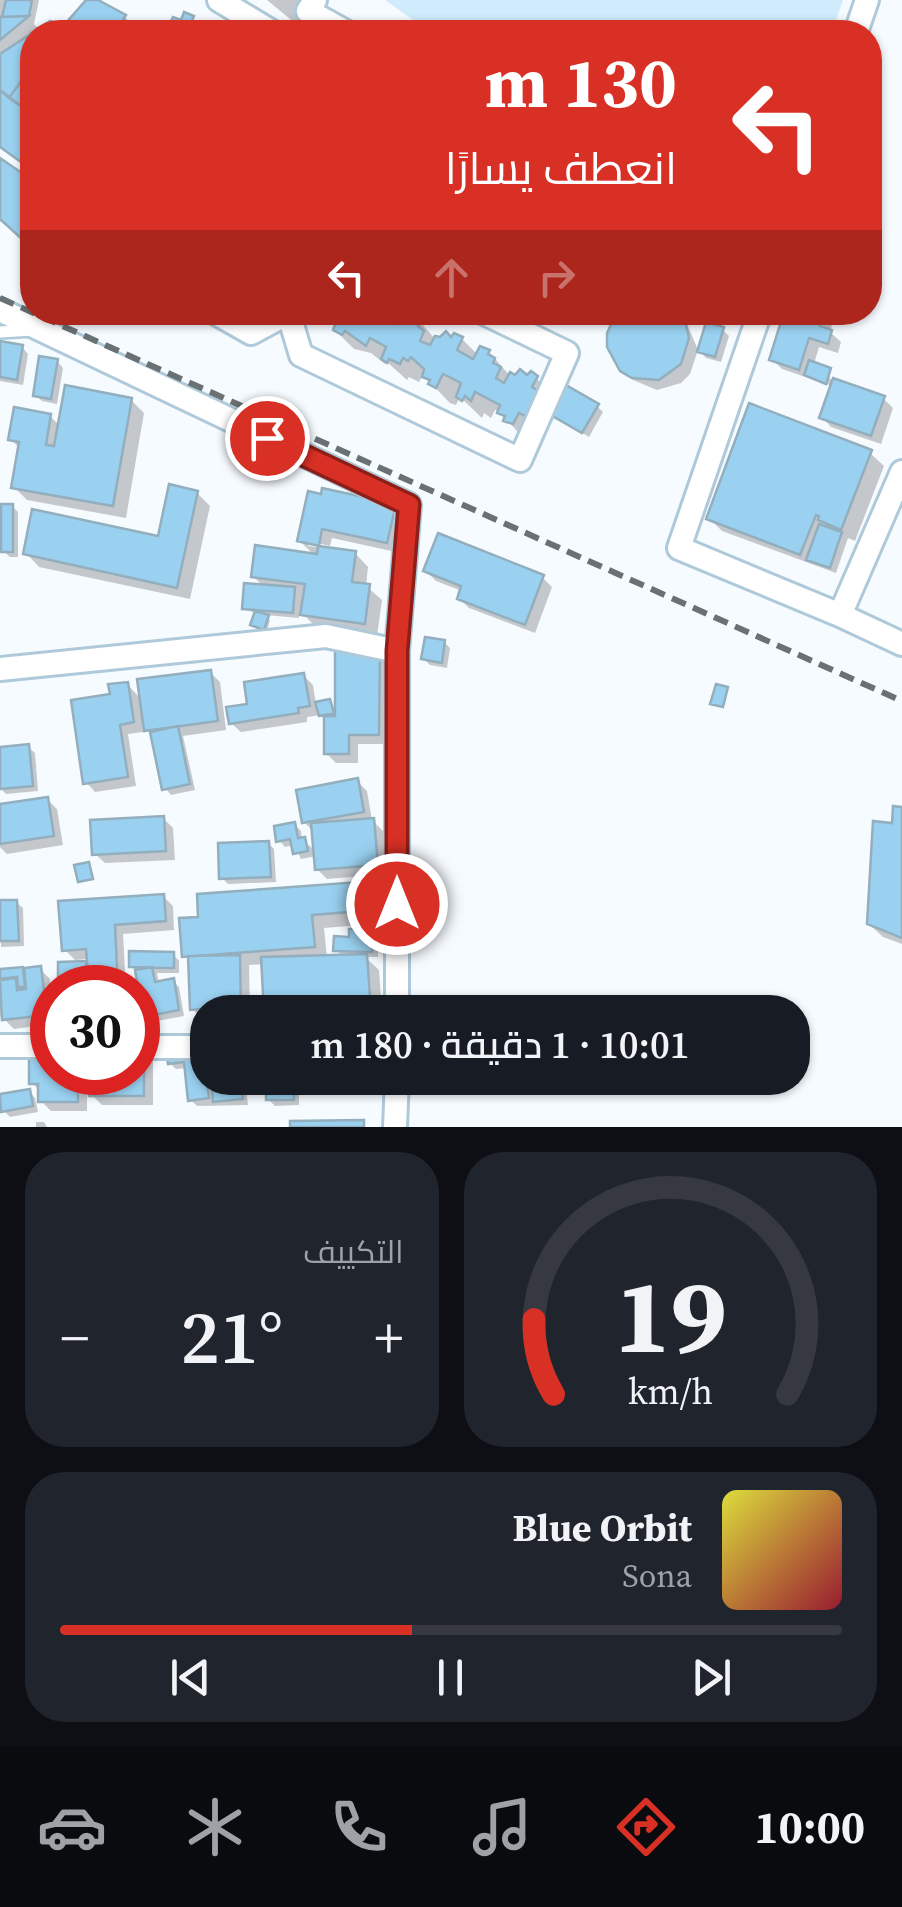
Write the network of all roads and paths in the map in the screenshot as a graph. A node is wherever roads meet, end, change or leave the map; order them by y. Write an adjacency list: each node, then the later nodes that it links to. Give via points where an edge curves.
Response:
1 (219, 0): 2 (street)
2 (252, 20)
3 (32, 325): 10 (street)
4 (237, 325): 5 (street, via 251,333)
5 (267, 325)
6 (293, 325): 12 (street, via 301,355 520,460 568,353)
7 (510, 325): 12 (street)
8 (534, 325): 12 (street)
9 (756, 325): 14 (street, via 679,548)
10 (42, 330): 11 (lane); 16 (street, via 409,505)
11 (0, 332)
12 (530, 334)
13 (902, 472): 14 (street)
14 (840, 614): 15 (street)
15 (902, 644)
16 (397, 651): 17 (street, via 326,636); 18 (street)
17 (0, 669)
18 (397, 995)
19 (0, 1046): 20 (street)
20 (30, 1046)
21 (160, 1046): 22 (street)
22 (190, 1047)
23 (396, 1095): 24 (street)
24 (395, 1127)

